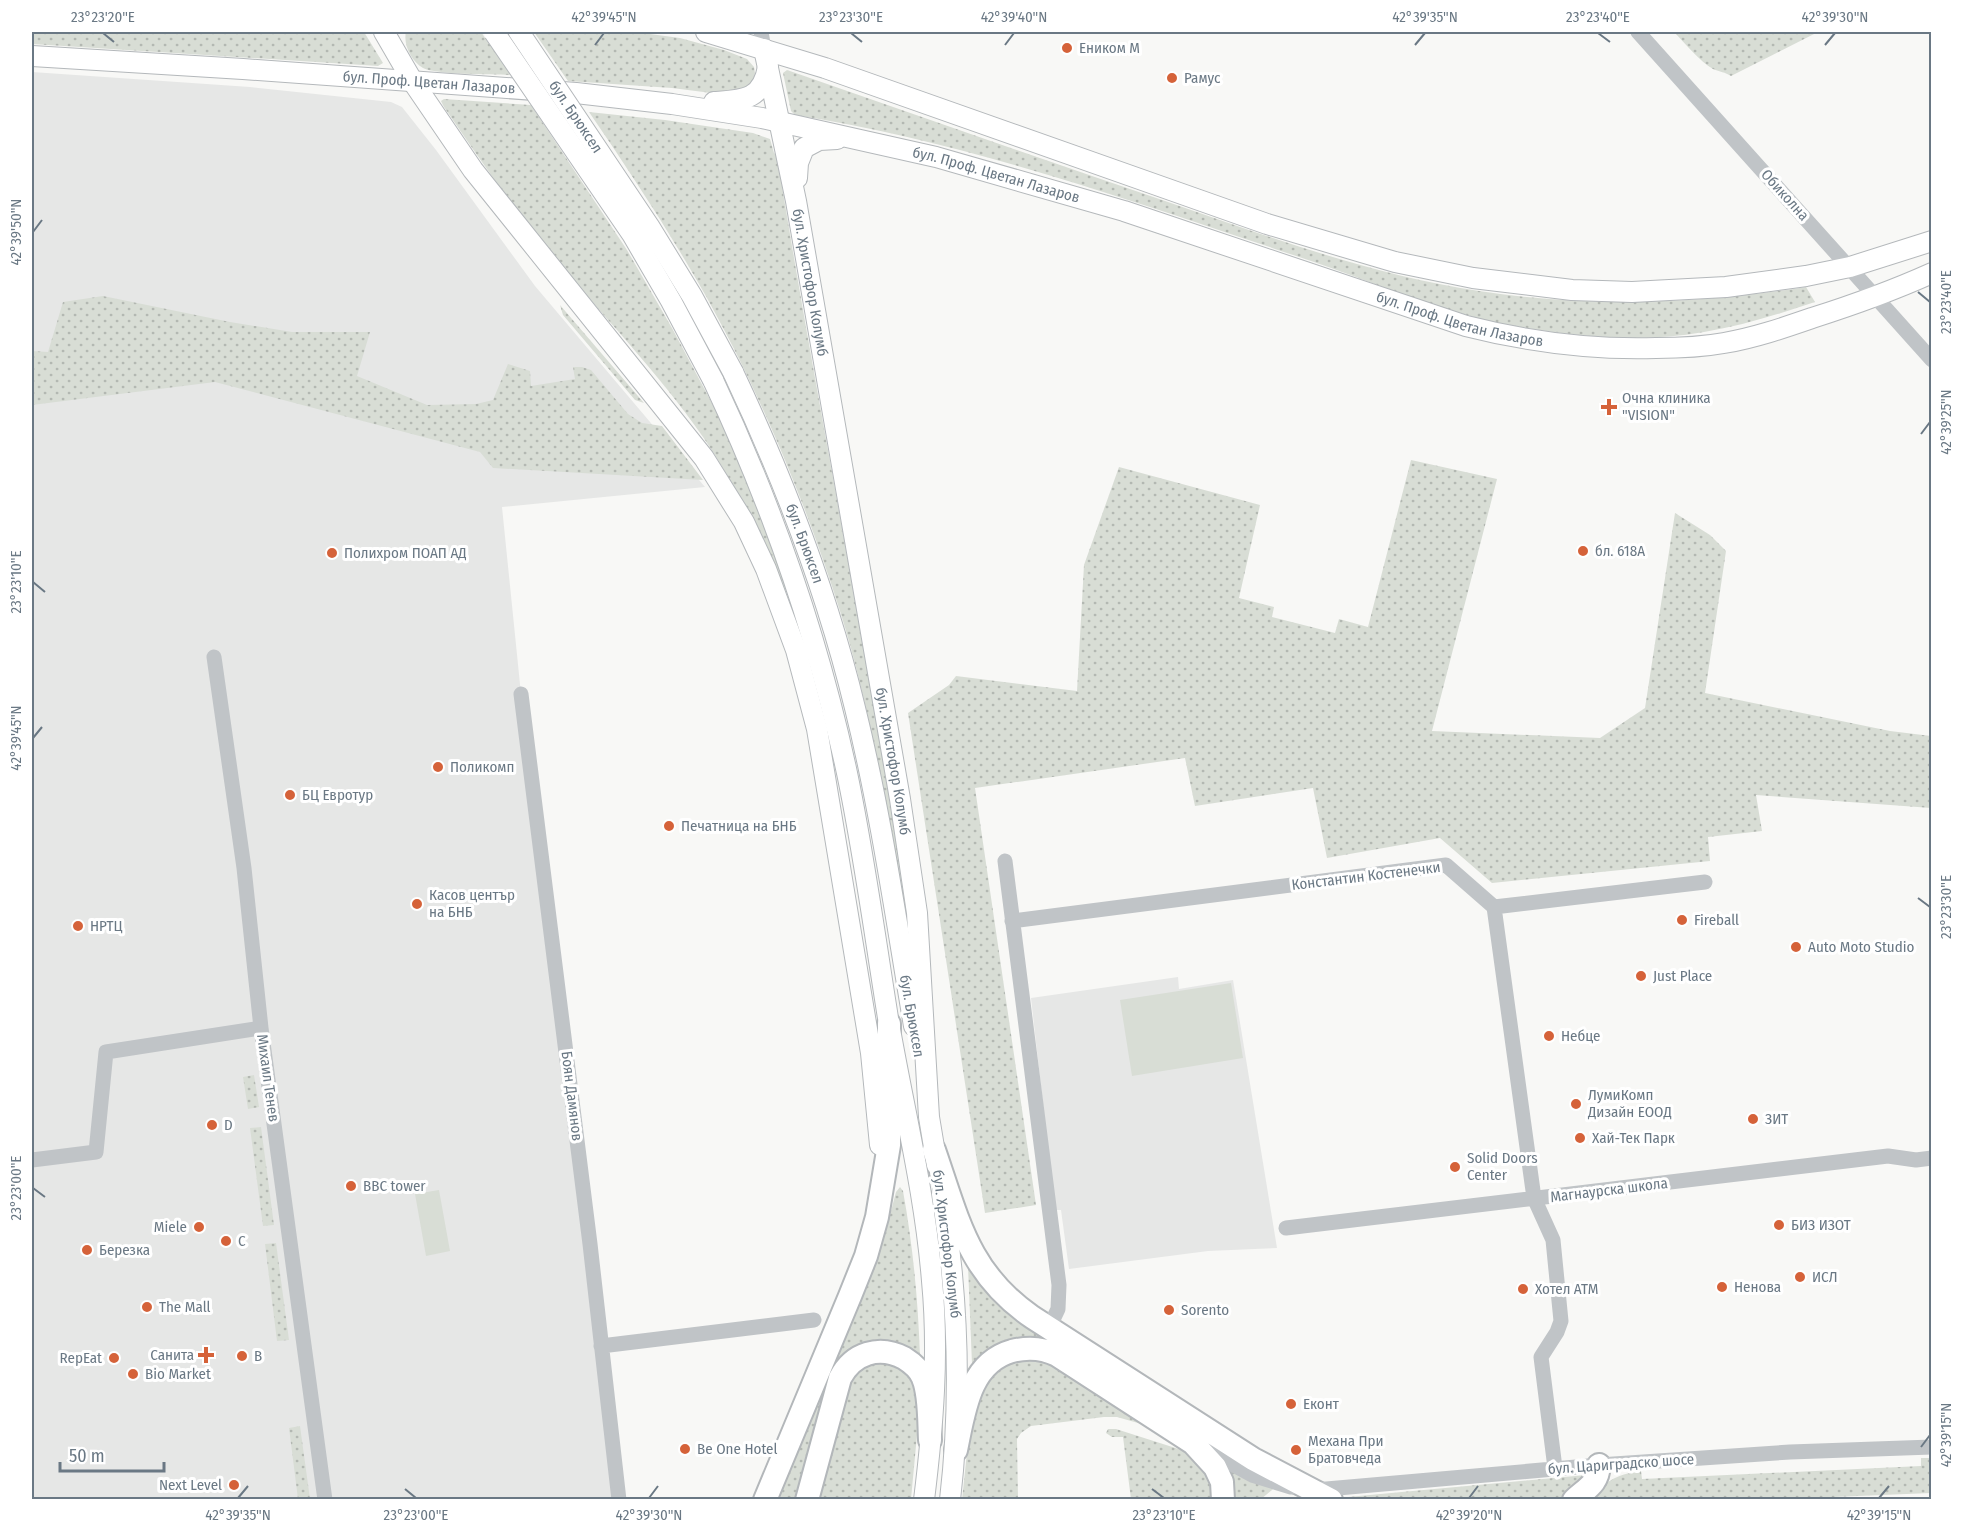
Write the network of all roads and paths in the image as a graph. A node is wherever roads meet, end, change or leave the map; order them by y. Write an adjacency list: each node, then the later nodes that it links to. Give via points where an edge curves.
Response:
1 (384, 32): 9 (main road)
2 (400, 32): 9 (main road)
3 (494, 32): 25 (main road, бул. Брюксел, bridge, via 632,234 671,300 713,380 762,492 810,630 847,774)
4 (519, 32): 30 (main road, бул. Брюксел, bridge, via 692,296 733,372 795,516 844,667 878,813)
5 (706, 32): 7 (main road)
6 (1638, 32): 16 (street, Обиколна)
7 (764, 49): 11 (main road, via 767,76 749,98); 12 (main road, бул. Христофор Колумб); 16 (main road, via 1267,224 1428,270 1572,290 1632,292 1726,287)
8 (32, 56): 10 (main road, бул. Проф. Цветан Лазаров)
9 (401, 61): 10 (main road)
10 (413, 82): 11 (main road, бул. Проф. Цветан Лазаров); 22 (main road, via 473,170 723,486 757,547 778,598)
11 (672, 104): 12 (main road, бул. Проф. Цветан Лазаров)
12 (780, 122): 13 (main road, бул. Проф. Цветан Лазаров); 14 (main road, бул. Христофор Колумб)
13 (855, 138): 14 (main road, via 819,140 804,148 798,163); 18 (main road, бул. Проф. Цветан Лазаров, via 965,164 1114,207 1453,322 1535,341 1607,349 1724,343)
14 (796, 201): 30 (main road, бул. Христофор Колумб, via 916,902)
15 (1932, 241): 16 (main road)
16 (1850, 267): 18 (street, Обиколна)
17 (1932, 273): 18 (main road, бул. Проф. Цветан Лазаров)
18 (1876, 297): 19 (street, Обиколна)
19 (1932, 360)
20 (214, 657): 29 (street, Михаил Тенев, via 244,868)
21 (521, 694): 39 (street, Боян Дамянов)
22 (817, 729): 25 (main road); 34 (main road, via 871,1053)
23 (1005, 861): 27 (street)
24 (1705, 882): 26 (street)
25 (866, 884): 28 (main road, бул. Христофор Колумб)
26 (1494, 907): 27 (street, Константин Костенечки, via 1446,865); 35 (street)
27 (1012, 921): 38 (street, via 1059,1285 1058,1309)
28 (889, 1024): 34 (highway, via 891,1118); 40 (main road, бул. Христофор Колумб, via 927,1228 935,1379)
29 (261, 1028): 33 (street, via 106,1052 96,1152); 47 (street, Михаил Тенев)
30 (929, 1117): 31 (main road, бул. Христофор Колумб)
31 (934, 1150): 38 (highway, via 964,1236 984,1273 1010,1302); 43 (main road, бул. Христофор Колумб, via 957,1327)
32 (1932, 1158): 35 (street, Магнаурска школа, via 1888,1156)
33 (32, 1160)
34 (883, 1190): 49 (highway, via 862,1266)
35 (1534, 1198): 36 (street, Магнаурска школа); 45 (street, via 1553,1240 1562,1321 1541,1357)
36 (1286, 1228)
37 (814, 1320): 39 (street)
38 (1049, 1328): 46 (highway, via 1253,1459)
39 (601, 1346): 48 (street, Боян Дамянов)
40 (930, 1440): 50 (highway, via 925,1385 919,1371 896,1354 865,1353 849,1364 840,1378); 51 (main road, бул. Христофор Колумб)
41 (1193, 1443): 43 (highway, via 1057,1355 1022,1348 998,1356 981,1371 968,1399); 46 (street, бул. Цариградско шосе, via 1252,1475); 53 (highway, via 1219,1475)
42 (1932, 1447): 44 (street, бул. Цариградско шосе)
43 (956, 1450): 52 (main road, бул. Христофор Колумб)
44 (1599, 1465): 45 (street, бул. Цариградско шосе); 54 (highway, via 1599,1476)
45 (1556, 1468): 46 (street, бул. Цариградско шосе)
46 (1321, 1495)
47 (325, 1500)
48 (619, 1500)
49 (765, 1500)
50 (807, 1500)
51 (924, 1500)
52 (950, 1500)
53 (1223, 1500)
54 (1574, 1500)

